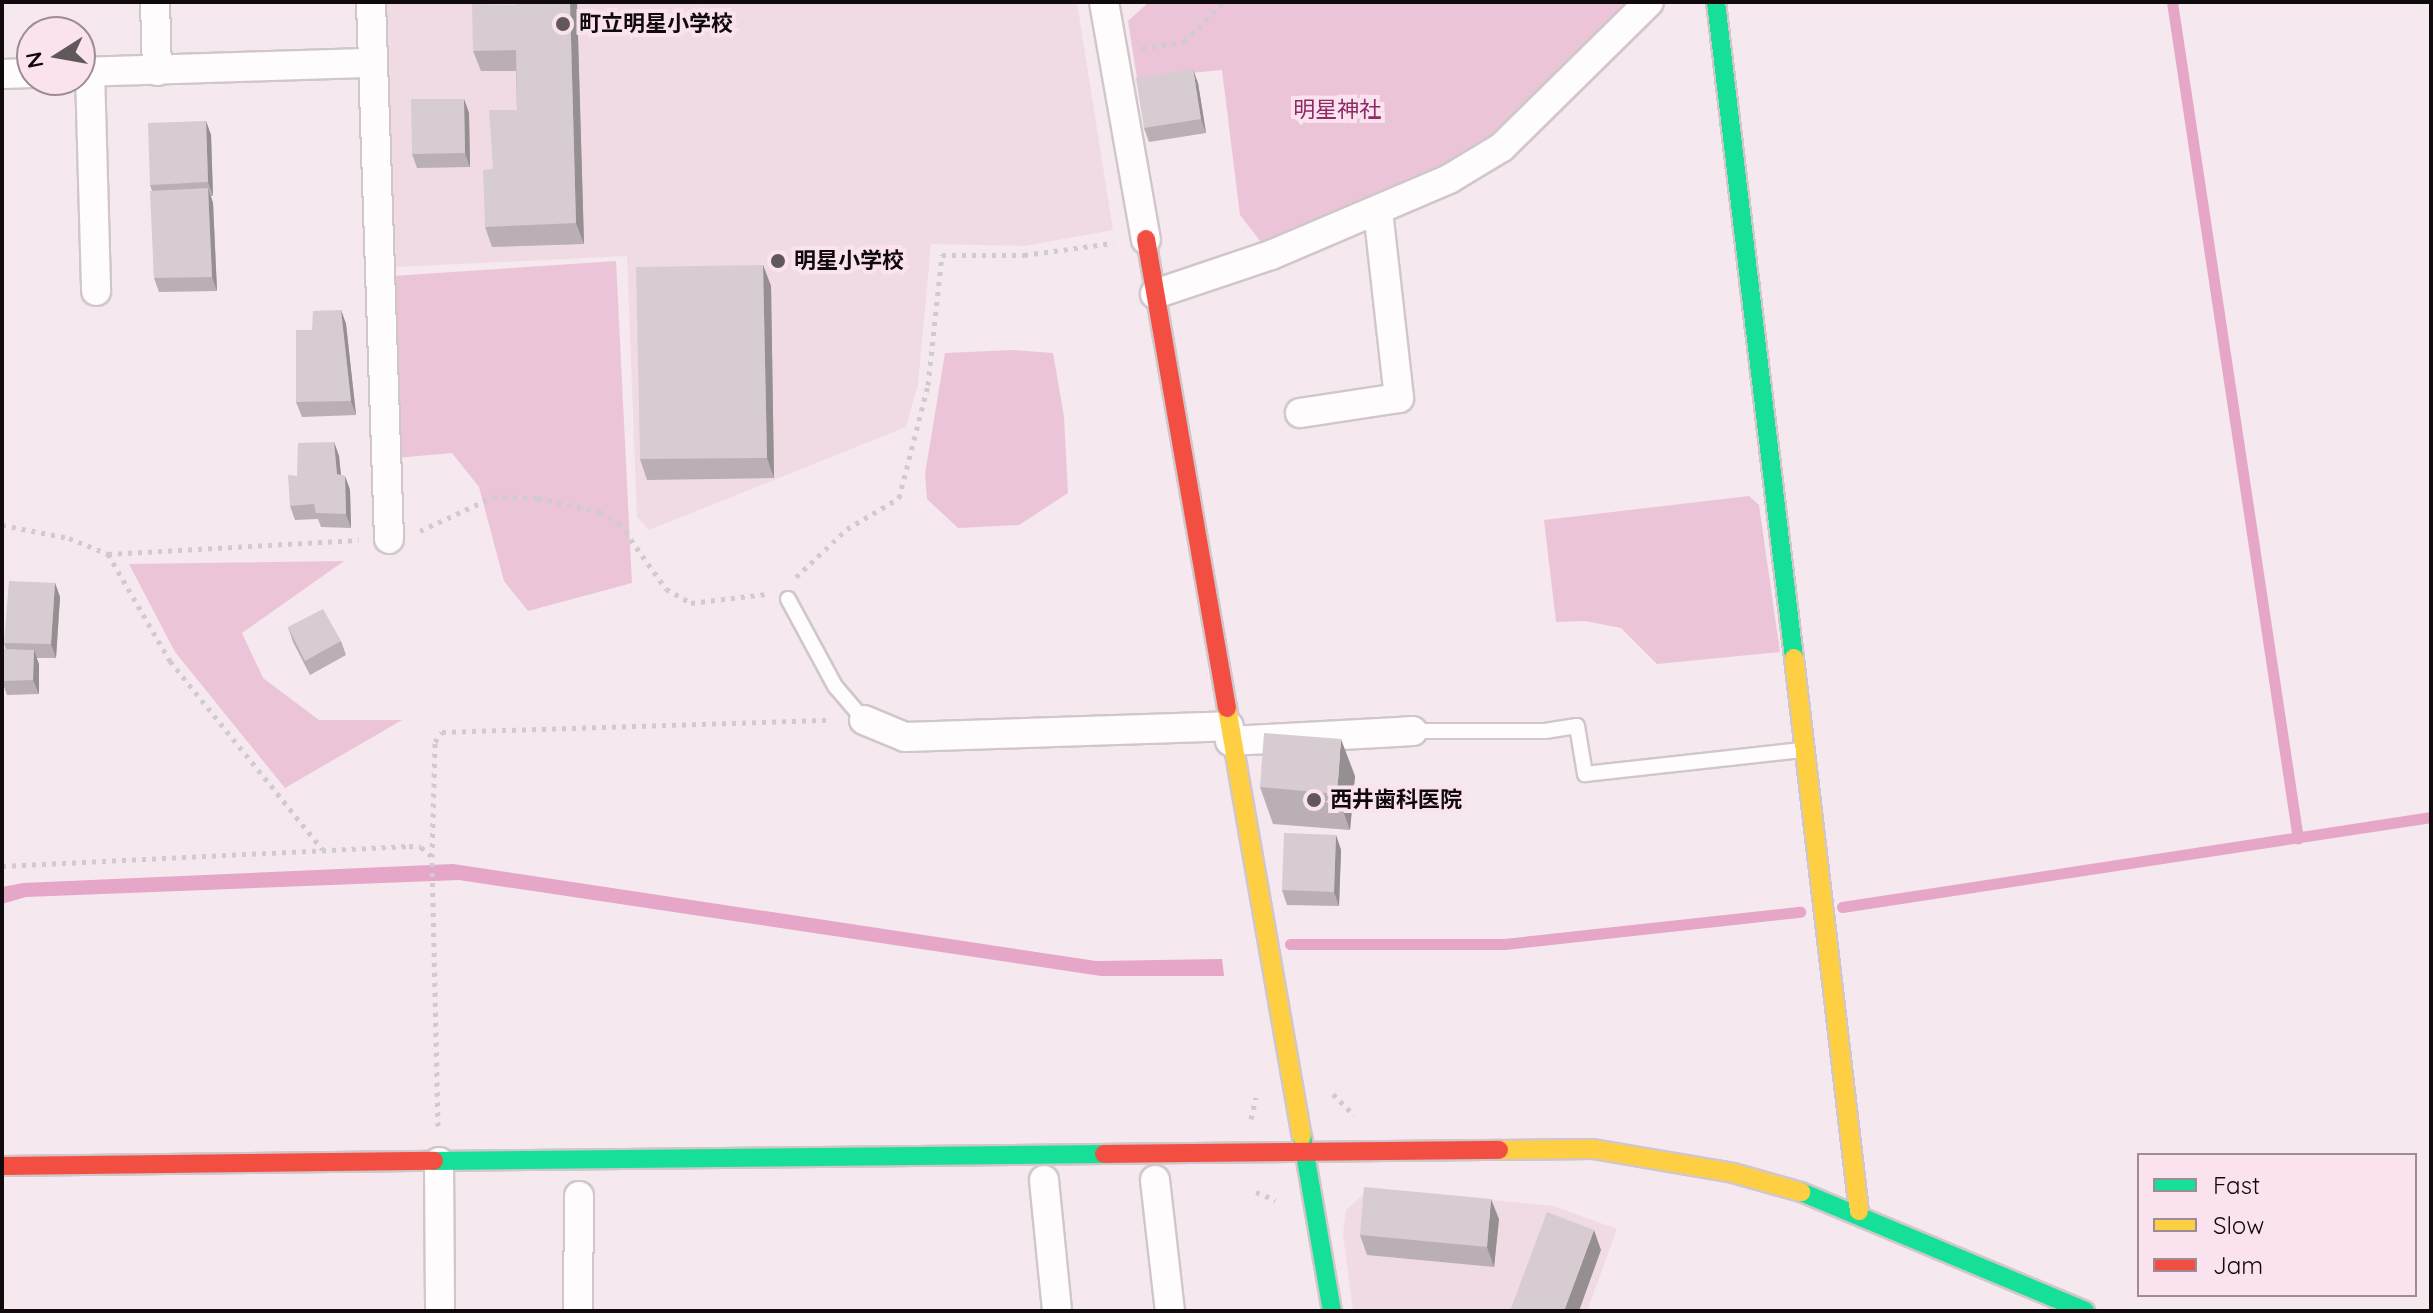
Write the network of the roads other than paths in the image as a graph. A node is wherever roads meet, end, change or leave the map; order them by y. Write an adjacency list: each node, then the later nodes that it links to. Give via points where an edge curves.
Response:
1 (155, 2): 7 (street)
2 (371, 2): 6 (street)
3 (1104, 2): 11 (street)
4 (1649, 2): 10 (street, via 1502,147 1449,179)
5 (1716, 2): 20 (street)
6 (373, 63): 7 (street); 15 (street)
7 (157, 71): 8 (street)
8 (96, 72)
9 (86, 96): 12 (street)
10 (1378, 211): 13 (street); 14 (street, via 1399,398)
11 (1146, 239): 13 (street)
12 (96, 291)
13 (1155, 294): 19 (street)
14 (1300, 413)
15 (389, 539)
16 (788, 599): 17 (lane, via 835,686)
17 (864, 720): 19 (street, via 905,737)
18 (1413, 731): 19 (street); 20 (lane, via 1545,731 1577,726 1585,774)
19 (1230, 734): 21 (street)
20 (1807, 750): 27 (street)
21 (1305, 1152): 22 (street); 27 (street, via 1593,1149 1733,1173); 33 (street)
22 (439, 1162): 23 (street); 29 (street)
23 (2, 1166)
24 (1044, 1180): 31 (street)
25 (1155, 1180): 32 (street)
26 (579, 1189): 30 (street)
27 (1859, 1211): 28 (street)
28 (2075, 1309)
29 (440, 1311)
30 (578, 1311)
31 (1057, 1311)
32 (1170, 1311)
33 (1332, 1311)

